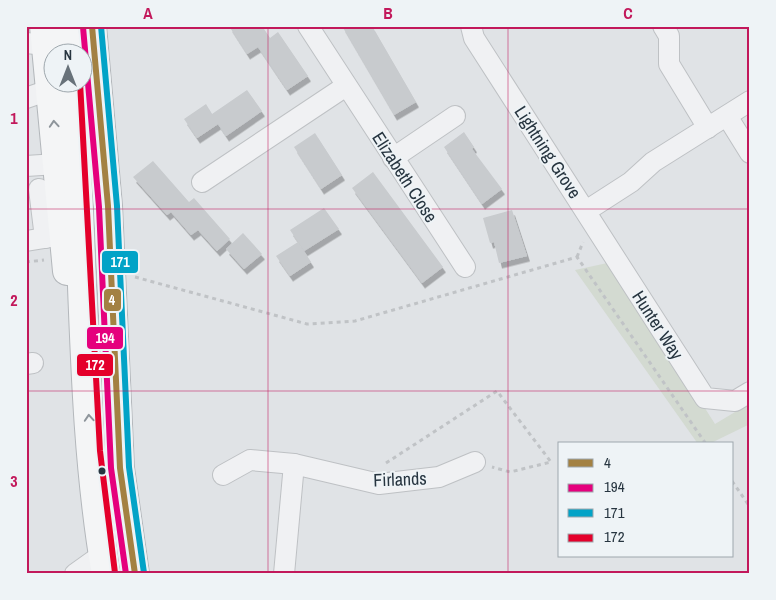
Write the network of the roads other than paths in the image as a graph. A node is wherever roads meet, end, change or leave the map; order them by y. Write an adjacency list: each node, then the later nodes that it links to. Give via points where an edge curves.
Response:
1 (92, 26): 29 (highway, via 107,197 120,468)
2 (308, 26): 5 (street, Elizabeth Close)
3 (471, 26): 19 (street, Lightning Grove, via 474,38)
4 (663, 26): 13 (street, via 669,36 669,64)
5 (346, 86): 15 (street, Elizabeth Close); 18 (street)
6 (44, 92): 9 (street)
7 (60, 92): 17 (highway, one-way to 7)
8 (62, 92): 22 (highway, via 80,208)
9 (26, 98)
10 (750, 101): 12 (street, Lightning Grove)
11 (455, 116): 15 (street)
12 (727, 116): 13 (street, Lightning Grove); 14 (street)
13 (708, 128): 19 (street, Lightning Grove, via 653,162 631,182)
14 (750, 153)
15 (393, 158): 21 (street, Elizabeth Close)
16 (26, 166): 17 (street)
17 (45, 182): 20 (highway)
18 (202, 182)
19 (586, 211): 23 (street, Hunter Way, via 705,398 735,401)
20 (44, 238): 22 (highway, via 72,299)
21 (465, 267)
22 (86, 363): 27 (highway, one-way to 22, via 91,449)
23 (750, 392)
24 (475, 462): 25 (street, Firlands, via 439,478 379,484)
25 (294, 464): 26 (street, Firlands, via 250,460); 30 (street)
26 (223, 475)
27 (104, 564): 28 (street)
28 (75, 574)
29 (135, 574)
30 (284, 574)

